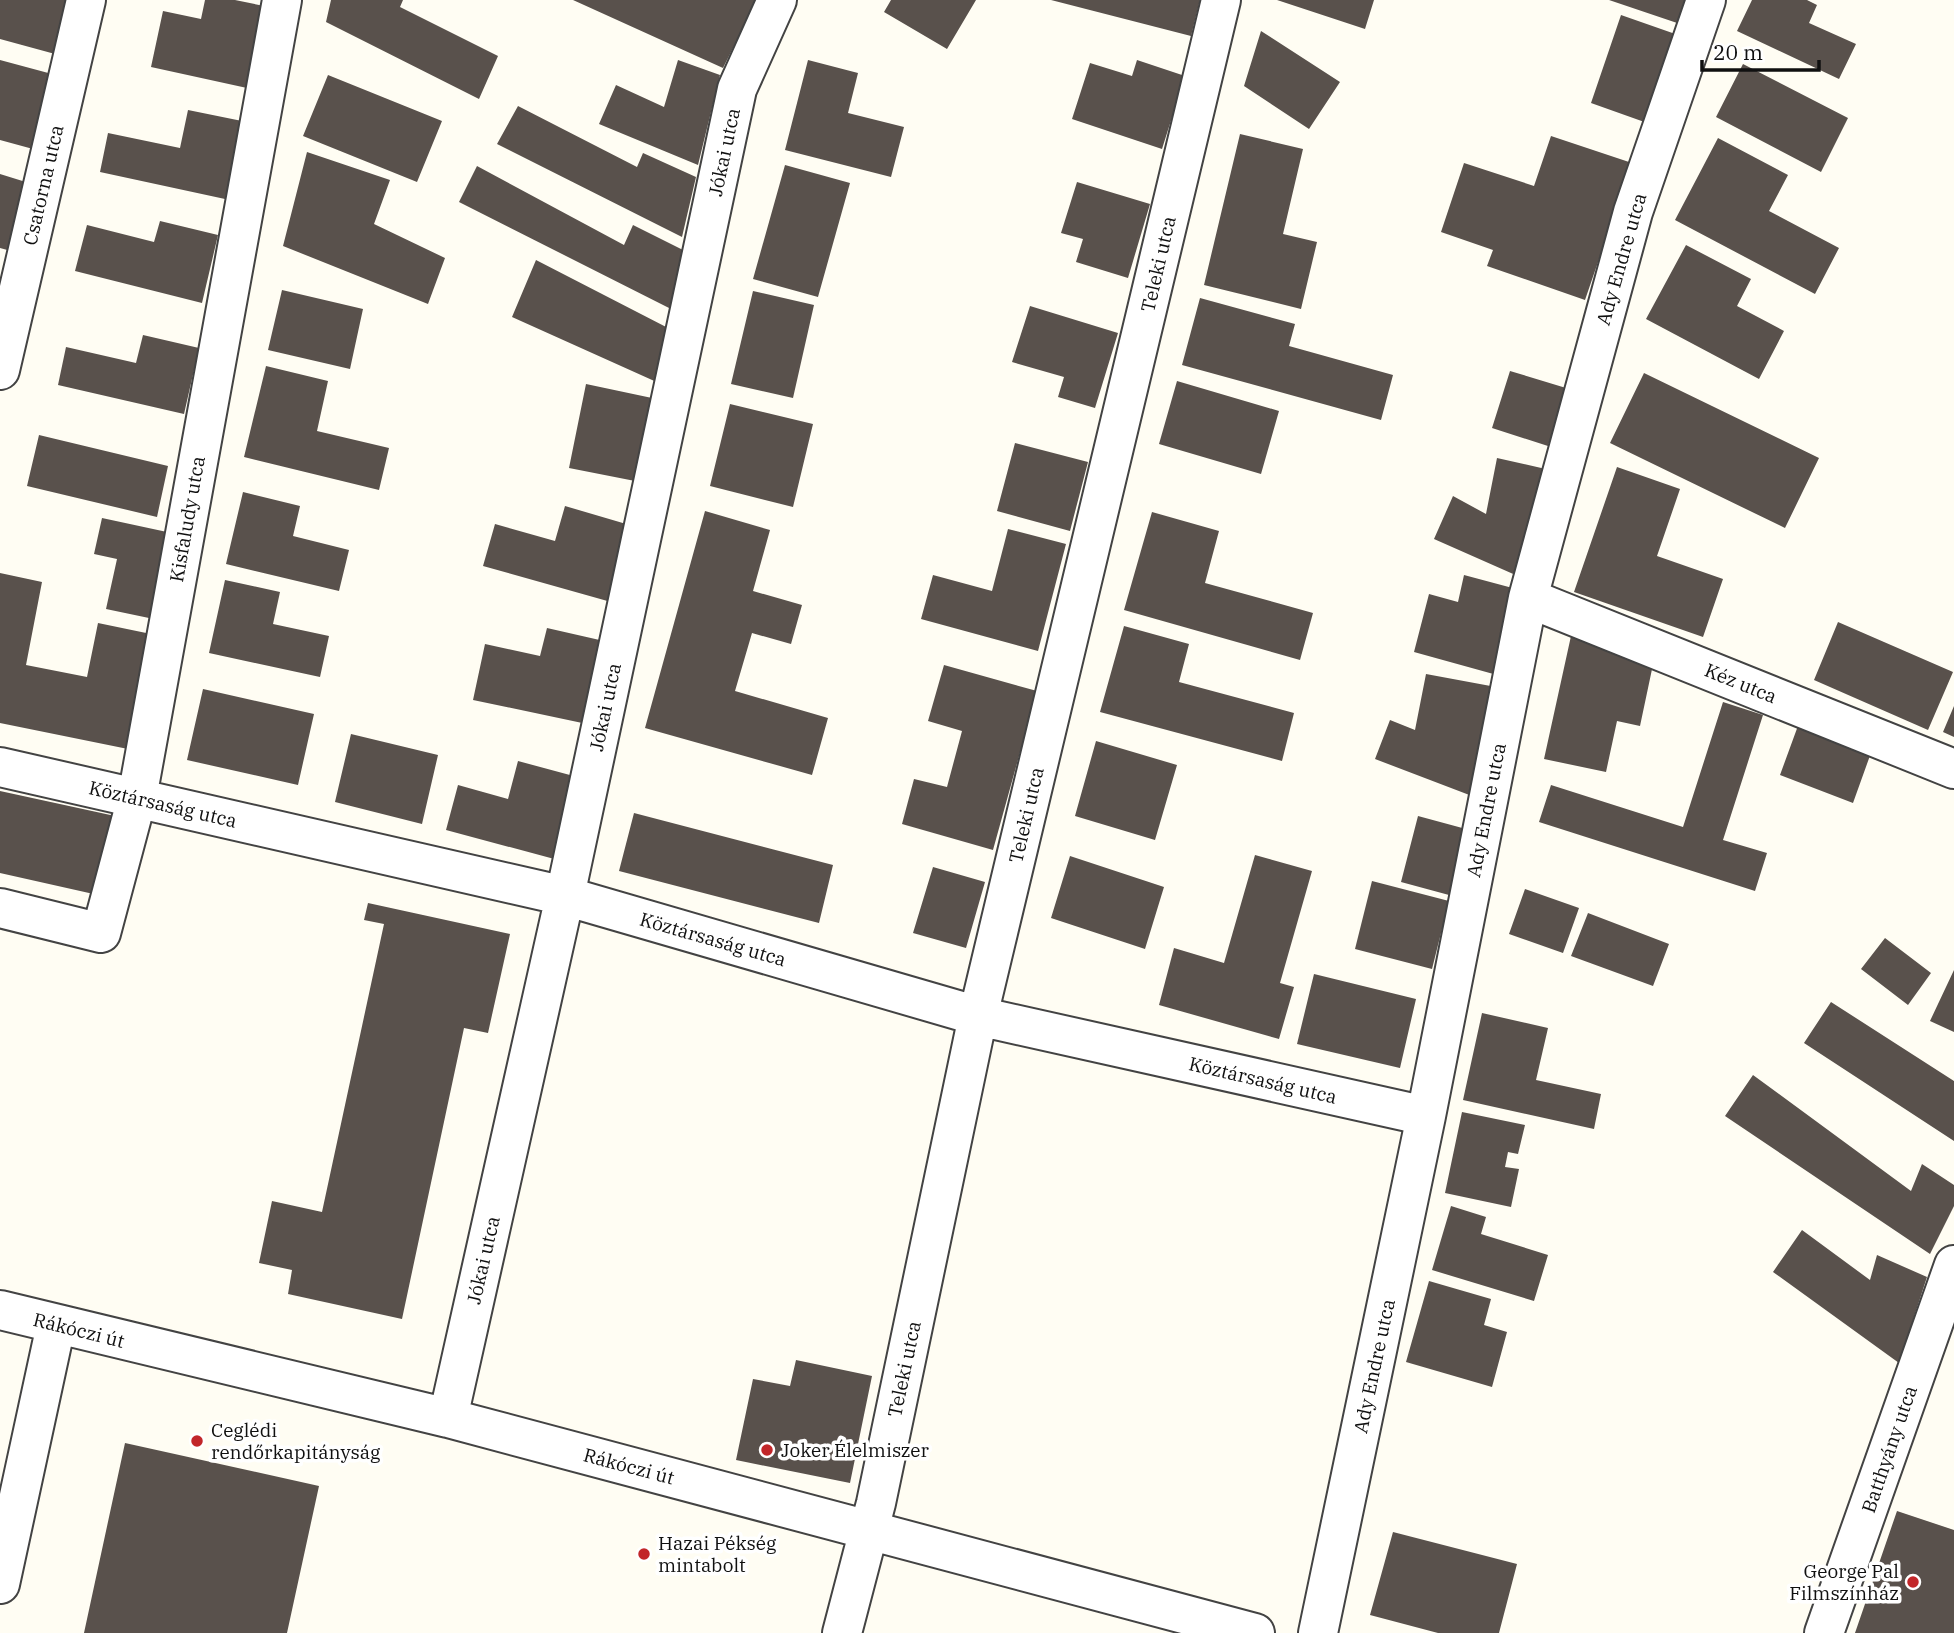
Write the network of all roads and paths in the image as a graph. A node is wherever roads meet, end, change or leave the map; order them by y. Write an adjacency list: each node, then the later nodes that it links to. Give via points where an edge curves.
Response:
1 (86, 0): 6 (street, Csatorna utca)
2 (282, 0): 10 (street, Kisfaludy utca)
3 (777, 0): 11 (street, Jókai utca, via 737,89)
4 (1221, 0): 13 (street, Teleki utca)
5 (1706, 0): 7 (street, Ady Endre utca, via 1633,212)
6 (0, 370)
7 (1528, 598): 9 (street, Kéz utca); 14 (street, Ady Endre utca)
8 (0, 766): 10 (street, Köztársaság utca)
9 (1954, 769)
10 (137, 798): 11 (street, Köztársaság utca); 12 (street, Kisfaludy utca, via 101,933)
11 (565, 897): 13 (street, Köztársaság utca); 18 (street, Jókai utca)
12 (0, 908)
13 (978, 1016): 14 (street, Köztársaság utca); 19 (street, Teleki utca)
14 (1426, 1116): 23 (street, Ady Endre utca)
15 (1954, 1265): 24 (street, Batthyány utca)
16 (0, 1310): 17 (street, Rákóczi út)
17 (57, 1325): 18 (street, Rákóczi út); 20 (street)
18 (447, 1418): 19 (street, Rákóczi út)
19 (870, 1529): 21 (street, Teleki utca); 22 (street, Rákóczi út)
20 (0, 1584)
21 (842, 1633)
22 (1255, 1633)
23 (1318, 1633)
24 (1824, 1633)

